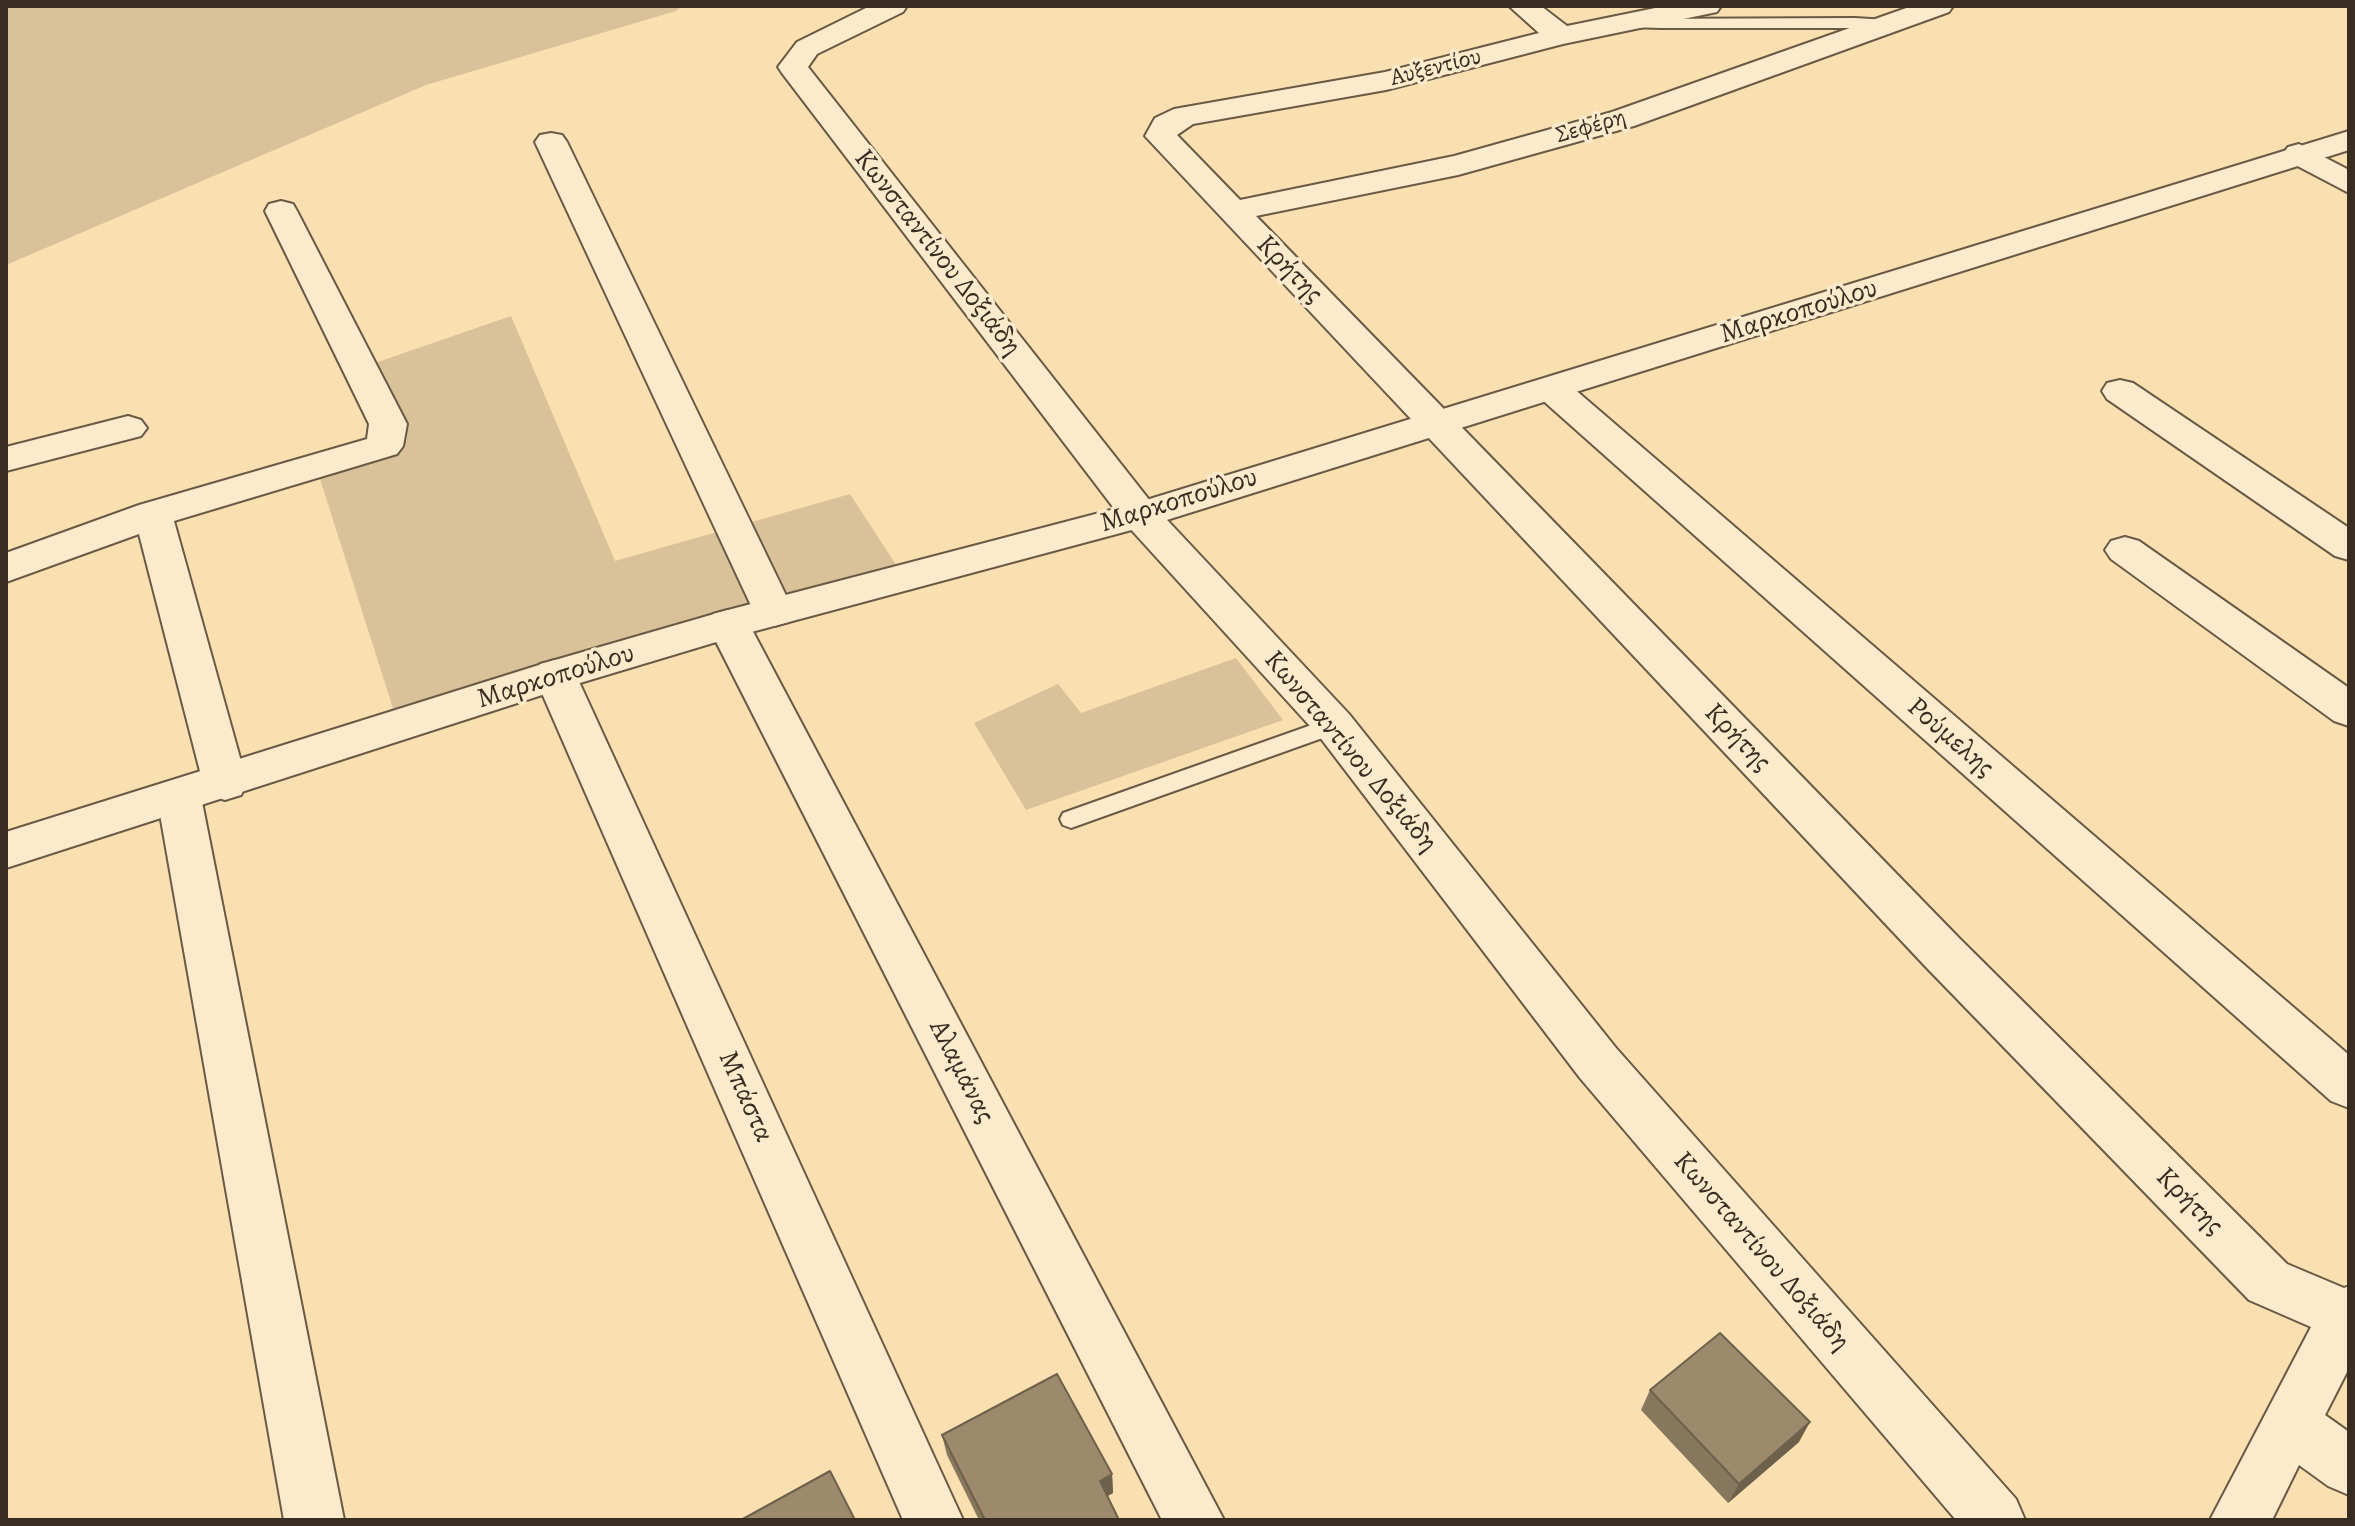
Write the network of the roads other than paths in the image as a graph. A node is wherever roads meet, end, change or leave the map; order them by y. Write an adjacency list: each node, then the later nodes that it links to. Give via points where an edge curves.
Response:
1 (893, 6): 21 (street, Κωνσταντίνου Δοξιάδη, via 807,48 793,67)
2 (1523, 6): 7 (street)
3 (1707, 6): 5 (street, Αυξεντίου)
4 (1939, 6): 6 (street, Σεφέρη)
5 (1624, 23): 6 (lane); 7 (street, Αυξεντίου)
6 (1887, 24): 14 (street, Σεφέρη, via 1623,119 1458,165)
7 (1561, 36): 8 (street, Αυξεντίου, via 1386,81 1185,116)
8 (1166, 125): 14 (street, Κρήτης, via 1161,136)
9 (2349, 140): 11 (street, Μαρκοπούλου)
10 (551, 142): 25 (street, Αλαμάνας)
11 (2299, 154): 12 (street); 15 (street, Μαρκοπούλου)
12 (2349, 183)
13 (281, 211): 20 (street, via 388,424 384,446)
14 (1233, 211): 17 (street, Κρήτης)
15 (1552, 389): 17 (street, Μαρκοπούλου); 32 (street, Ρούμελης)
16 (2120, 391): 22 (street)
17 (1435, 423): 21 (street, Μαρκοπούλου); 33 (street, Κρήτης, via 1943,953 2268,1282)
18 (128, 428): 19 (street)
19 (6, 459)
20 (153, 514): 24 (street); 29 (street)
21 (1140, 515): 25 (street, Μαρκοπούλου); 28 (street, Κωνσταντίνου Δοξιάδη)
22 (2349, 547)
23 (2125, 550): 27 (street)
24 (6, 568)
25 (751, 618): 26 (street, Μαρκοπούλου); 38 (street, Αλαμάνας)
26 (555, 675): 29 (street, Μαρκοπούλου); 37 (street, Μπάστα)
27 (2349, 710)
28 (1334, 725): 30 (lane); 39 (street, Κωνσταντίνου Δοξιάδη, via 1598,1063)
29 (202, 790): 31 (street, Μαρκοπούλου); 36 (street)
30 (1071, 819)
31 (6, 850)
32 (2349, 1086)
33 (2348, 1314): 34 (street)
34 (2292, 1426): 35 (street); 40 (street)
35 (2349, 1466)
36 (314, 1520)
37 (933, 1520)
38 (1194, 1520)
39 (1995, 1520)
40 (2240, 1520)

